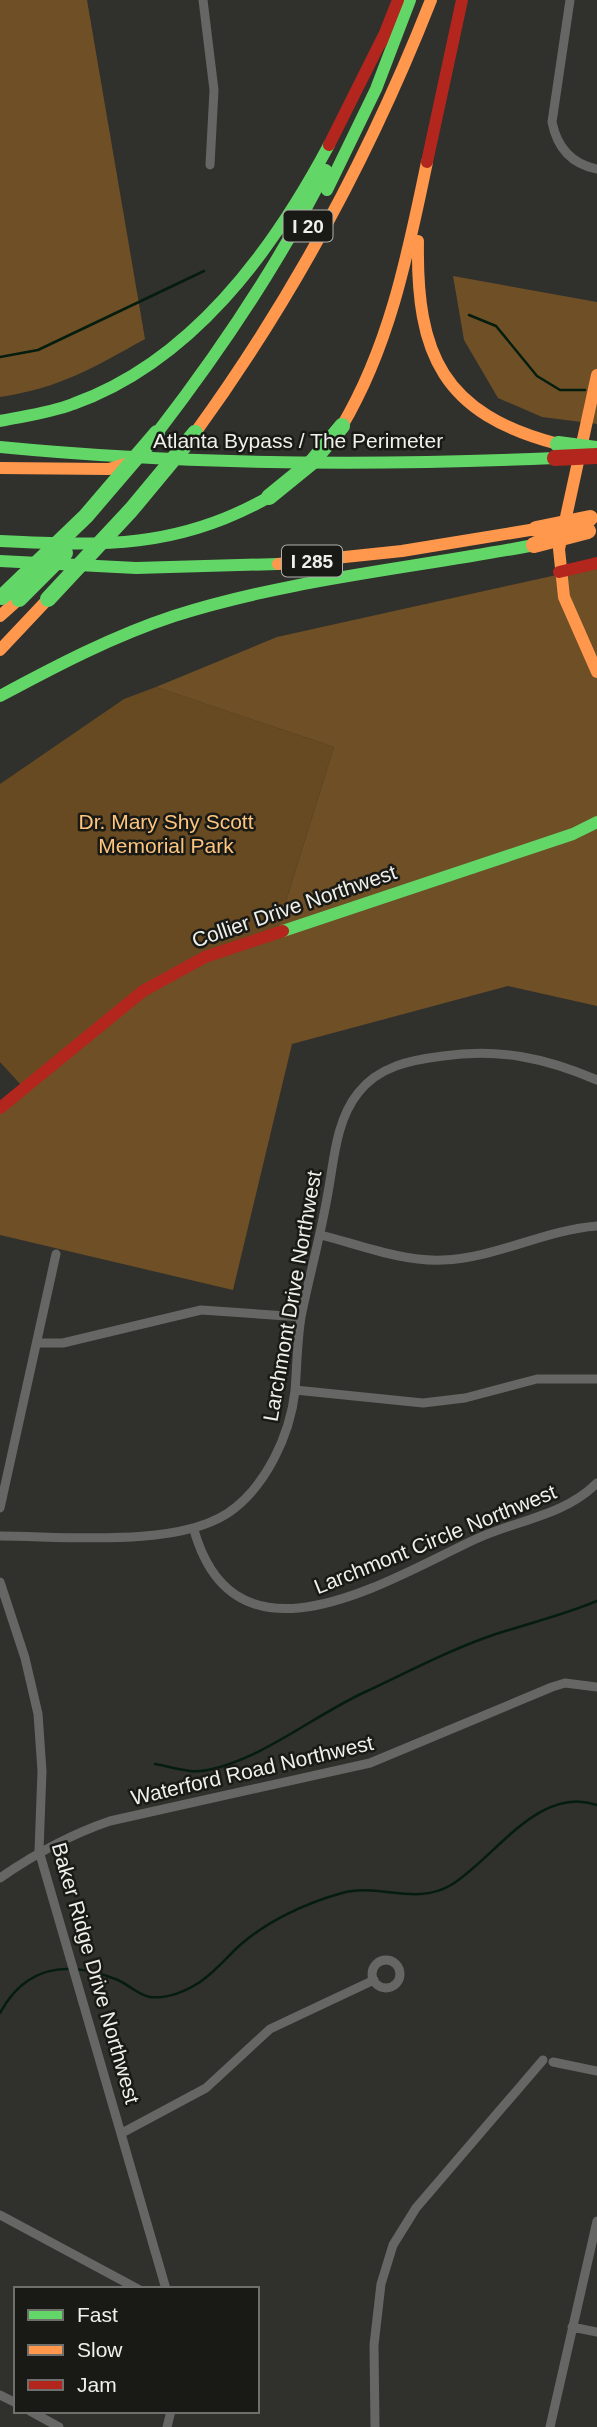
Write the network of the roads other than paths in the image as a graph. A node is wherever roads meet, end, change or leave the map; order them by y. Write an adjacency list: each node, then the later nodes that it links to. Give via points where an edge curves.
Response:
1 (203, 0): 8 (street, via 214,90)
2 (398, 0): 7 (main road)
3 (410, 0): 13 (main road, I 20, via 357,131 311,220 232,349)
4 (431, 0): 30 (main road, I 20, bridge, via 374,137 328,228 262,339 131,510)
5 (461, 0): 9 (main road)
6 (570, 0): 10 (street, via 552,122 567,154)
7 (384, 35): 12 (main road, via 285,220 208,319 125,381 57,409); 13 (main road, via 339,143 284,248)
8 (210, 164)
9 (426, 169): 16 (main road, via 416,280 421,321 432,356 456,393 484,418); 22 (main road, bridge, via 387,335 371,377 342,426 312,462 269,496 209,527 150,542 105,546)
10 (597, 169)
11 (597, 375): 27 (main road, via 561,528)
12 (0, 421)
13 (164, 433): 28 (main road, bridge); 29 (main road, I 20, bridge, via 108,507)
14 (0, 447): 18 (main road, Atlanta Bypass / The Perimeter)
15 (597, 449): 16 (main road, bridge)
16 (557, 451): 17 (main road, Atlanta Bypass / The Perimeter, bridge); 18 (main road, Atlanta Bypass / The Perimeter, via 349,465)
17 (597, 456)
18 (142, 460): 19 (main road, via 109,469)
19 (0, 468)
20 (593, 523): 21 (main road, I 285, bridge)
21 (535, 537): 25 (main road, I 285, via 271,565); 32 (main road, via 426,566 200,608 125,636)
22 (0, 541)
23 (0, 561): 25 (main road, I 285)
24 (597, 563): 27 (main road)
25 (86, 569): 26 (main road)
26 (0, 571)
27 (559, 572): 31 (main road, via 570,616)
28 (1, 598)
29 (0, 616)
30 (0, 650)
31 (597, 672)
32 (0, 696)
33 (597, 822): 35 (main road, Collier Drive Northwest, via 194,962 143,991)
34 (597, 1080): 37 (street, Larchmont Drive Northwest, via 564,1066 507,1053 416,1059 382,1072 359,1091 344,1119)
35 (0, 1108)
36 (597, 1226): 37 (street, via 568,1228 444,1260 401,1255)
37 (321, 1235): 39 (street, Larchmont Drive Northwest)
38 (57, 1254): 40 (street)
39 (301, 1317): 40 (street, via 201,1310 63,1343); 42 (street, Larchmont Drive Northwest)
40 (37, 1343): 44 (street)
41 (597, 1379): 42 (street, via 537,1379 465,1398 423,1403)
42 (295, 1390): 45 (street, Larchmont Drive Northwest, via 285,1433 258,1483 230,1512)
43 (597, 1483): 45 (street, Larchmont Circle Northwest, via 562,1508 479,1538 353,1595 297,1610 251,1603 230,1591 212,1573)
44 (0, 1508)
45 (194, 1530): 46 (street, Larchmont Drive Northwest, via 159,1536)
46 (0, 1536)
47 (0, 1582): 49 (street, Baker Ridge Drive Northwest, via 38,1714 42,1771)
48 (597, 1687): 49 (street, Waterford Road Northwest, via 565,1683 370,1763 110,1821)
49 (39, 1851): 50 (street, Waterford Road Northwest); 55 (street, Baker Ridge Drive Northwest)
50 (0, 1878)
51 (374, 1980): 55 (street, via 270,2029 206,2088)
52 (543, 2060): 64 (street, via 416,2208 391,2252 381,2284 374,2345)
53 (553, 2062): 54 (street)
54 (597, 2071)
55 (122, 2133): 59 (street, Baker Ridge Drive Northwest)
56 (0, 2215): 58 (street)
57 (597, 2221): 60 (street)
58 (134, 2287)
59 (165, 2287)
60 (572, 2326): 61 (street); 65 (street)
61 (597, 2332)
62 (34, 2413): 63 (street)
63 (59, 2427)
64 (375, 2427)
65 (550, 2427)

